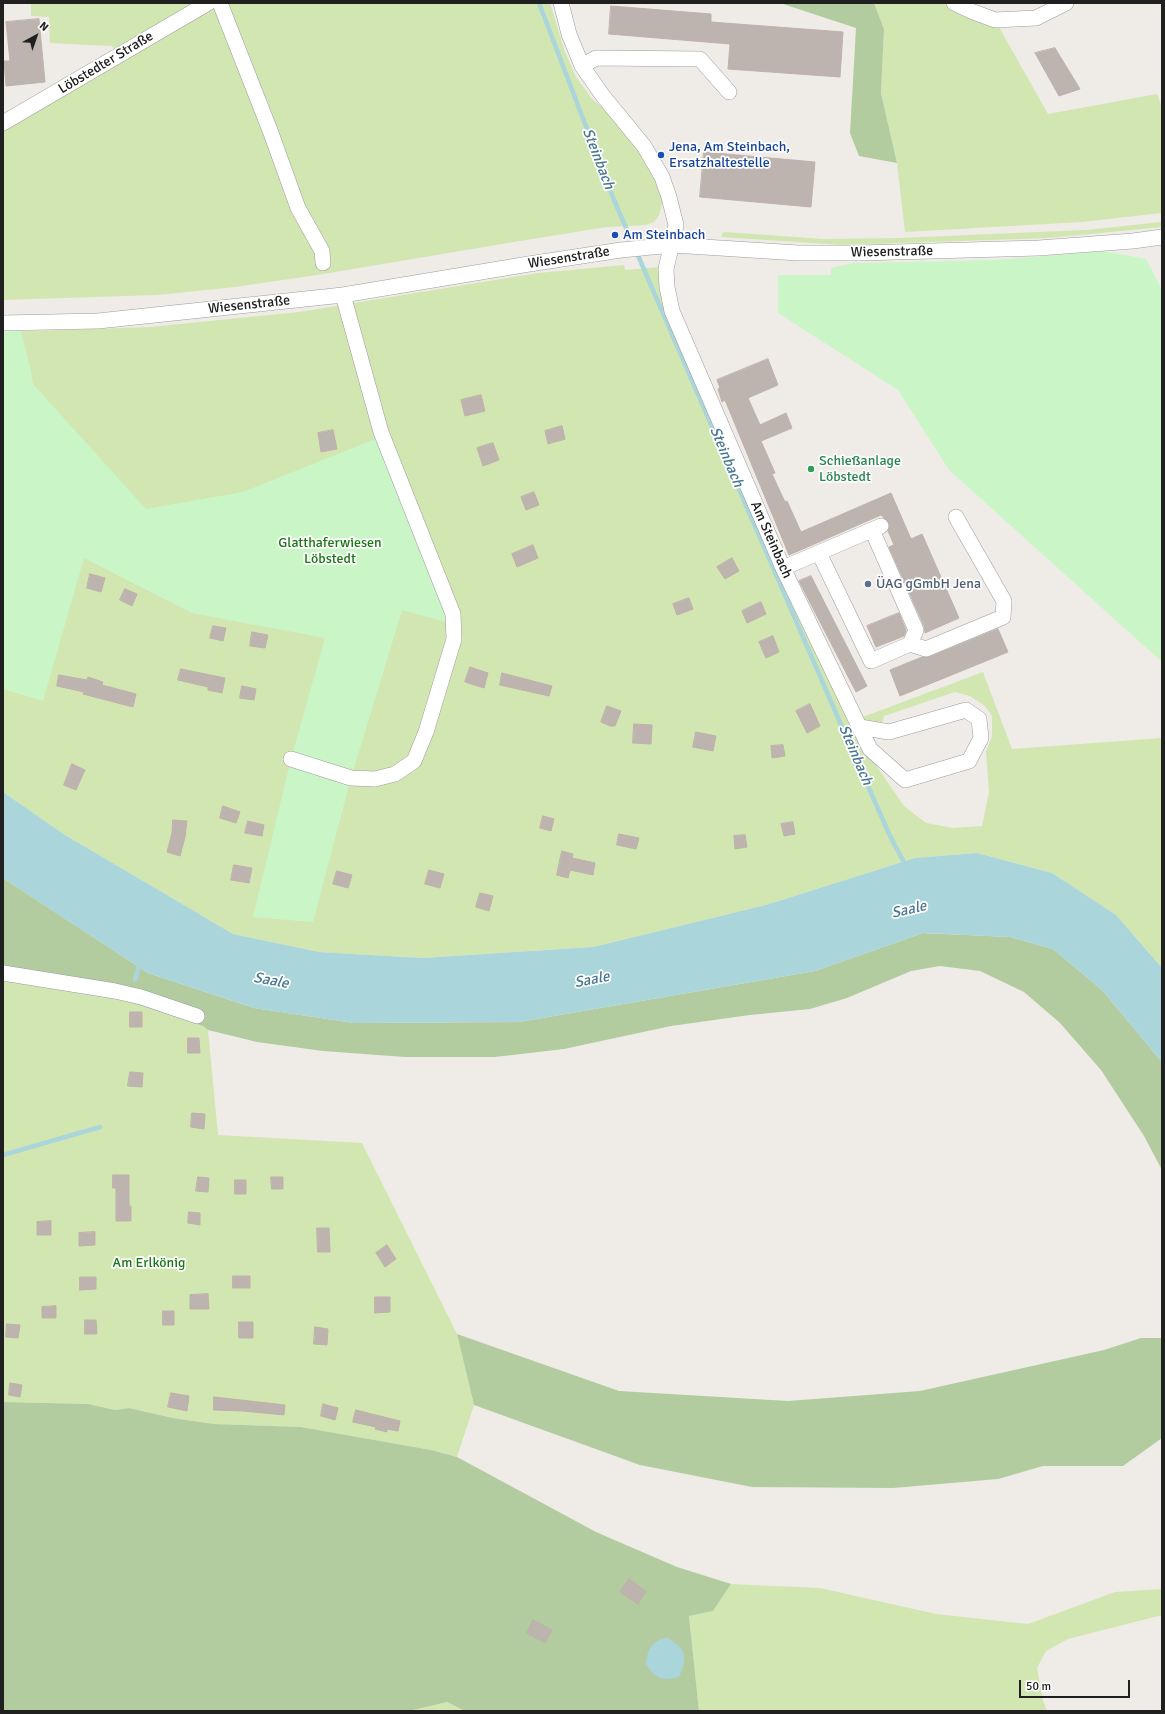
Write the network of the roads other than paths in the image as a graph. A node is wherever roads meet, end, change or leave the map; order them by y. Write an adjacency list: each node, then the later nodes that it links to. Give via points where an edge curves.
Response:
1 (208, 3): 8 (street, Löbstedter Straße)
2 (220, 3): 11 (street, via 298,208 322,251)
3 (561, 3): 6 (street, Am Steinbach, via 569,34)
4 (954, 3): 5 (street, via 995,20 1036,18)
5 (1066, 3)
6 (582, 66): 7 (street, via 596,58 700,59); 10 (street, Am Steinbach, via 602,96 644,146 662,177 676,225)
7 (729, 92)
8 (3, 123)
9 (1162, 237): 10 (street, Wiesenstraße, via 1039,248 860,253)
10 (673, 245): 12 (street, Wiesenstraße, via 621,250); 16 (street, Am Steinbach, via 666,269 672,311)
11 (323, 263)
12 (343, 295): 13 (street, Wiesenstraße, via 98,321); 19 (street, via 382,432 453,614 454,639 426,732 414,761 395,774 375,779 351,778)
13 (3, 323)
14 (956, 517): 17 (street, via 1004,601 1003,617 926,649)
15 (819, 553): 16 (street); 17 (street, via 871,661); 17 (street, via 877,528 916,630)
16 (783, 568): 18 (street, Am Steinbach)
17 (910, 644)
18 (860, 727): 18 (street, Am Steinbach, via 870,749 905,780 969,761 981,738 979,719 966,710 889,732)
19 (291, 759)
20 (3, 973): 21 (street, via 115,991)
21 (197, 1016)

